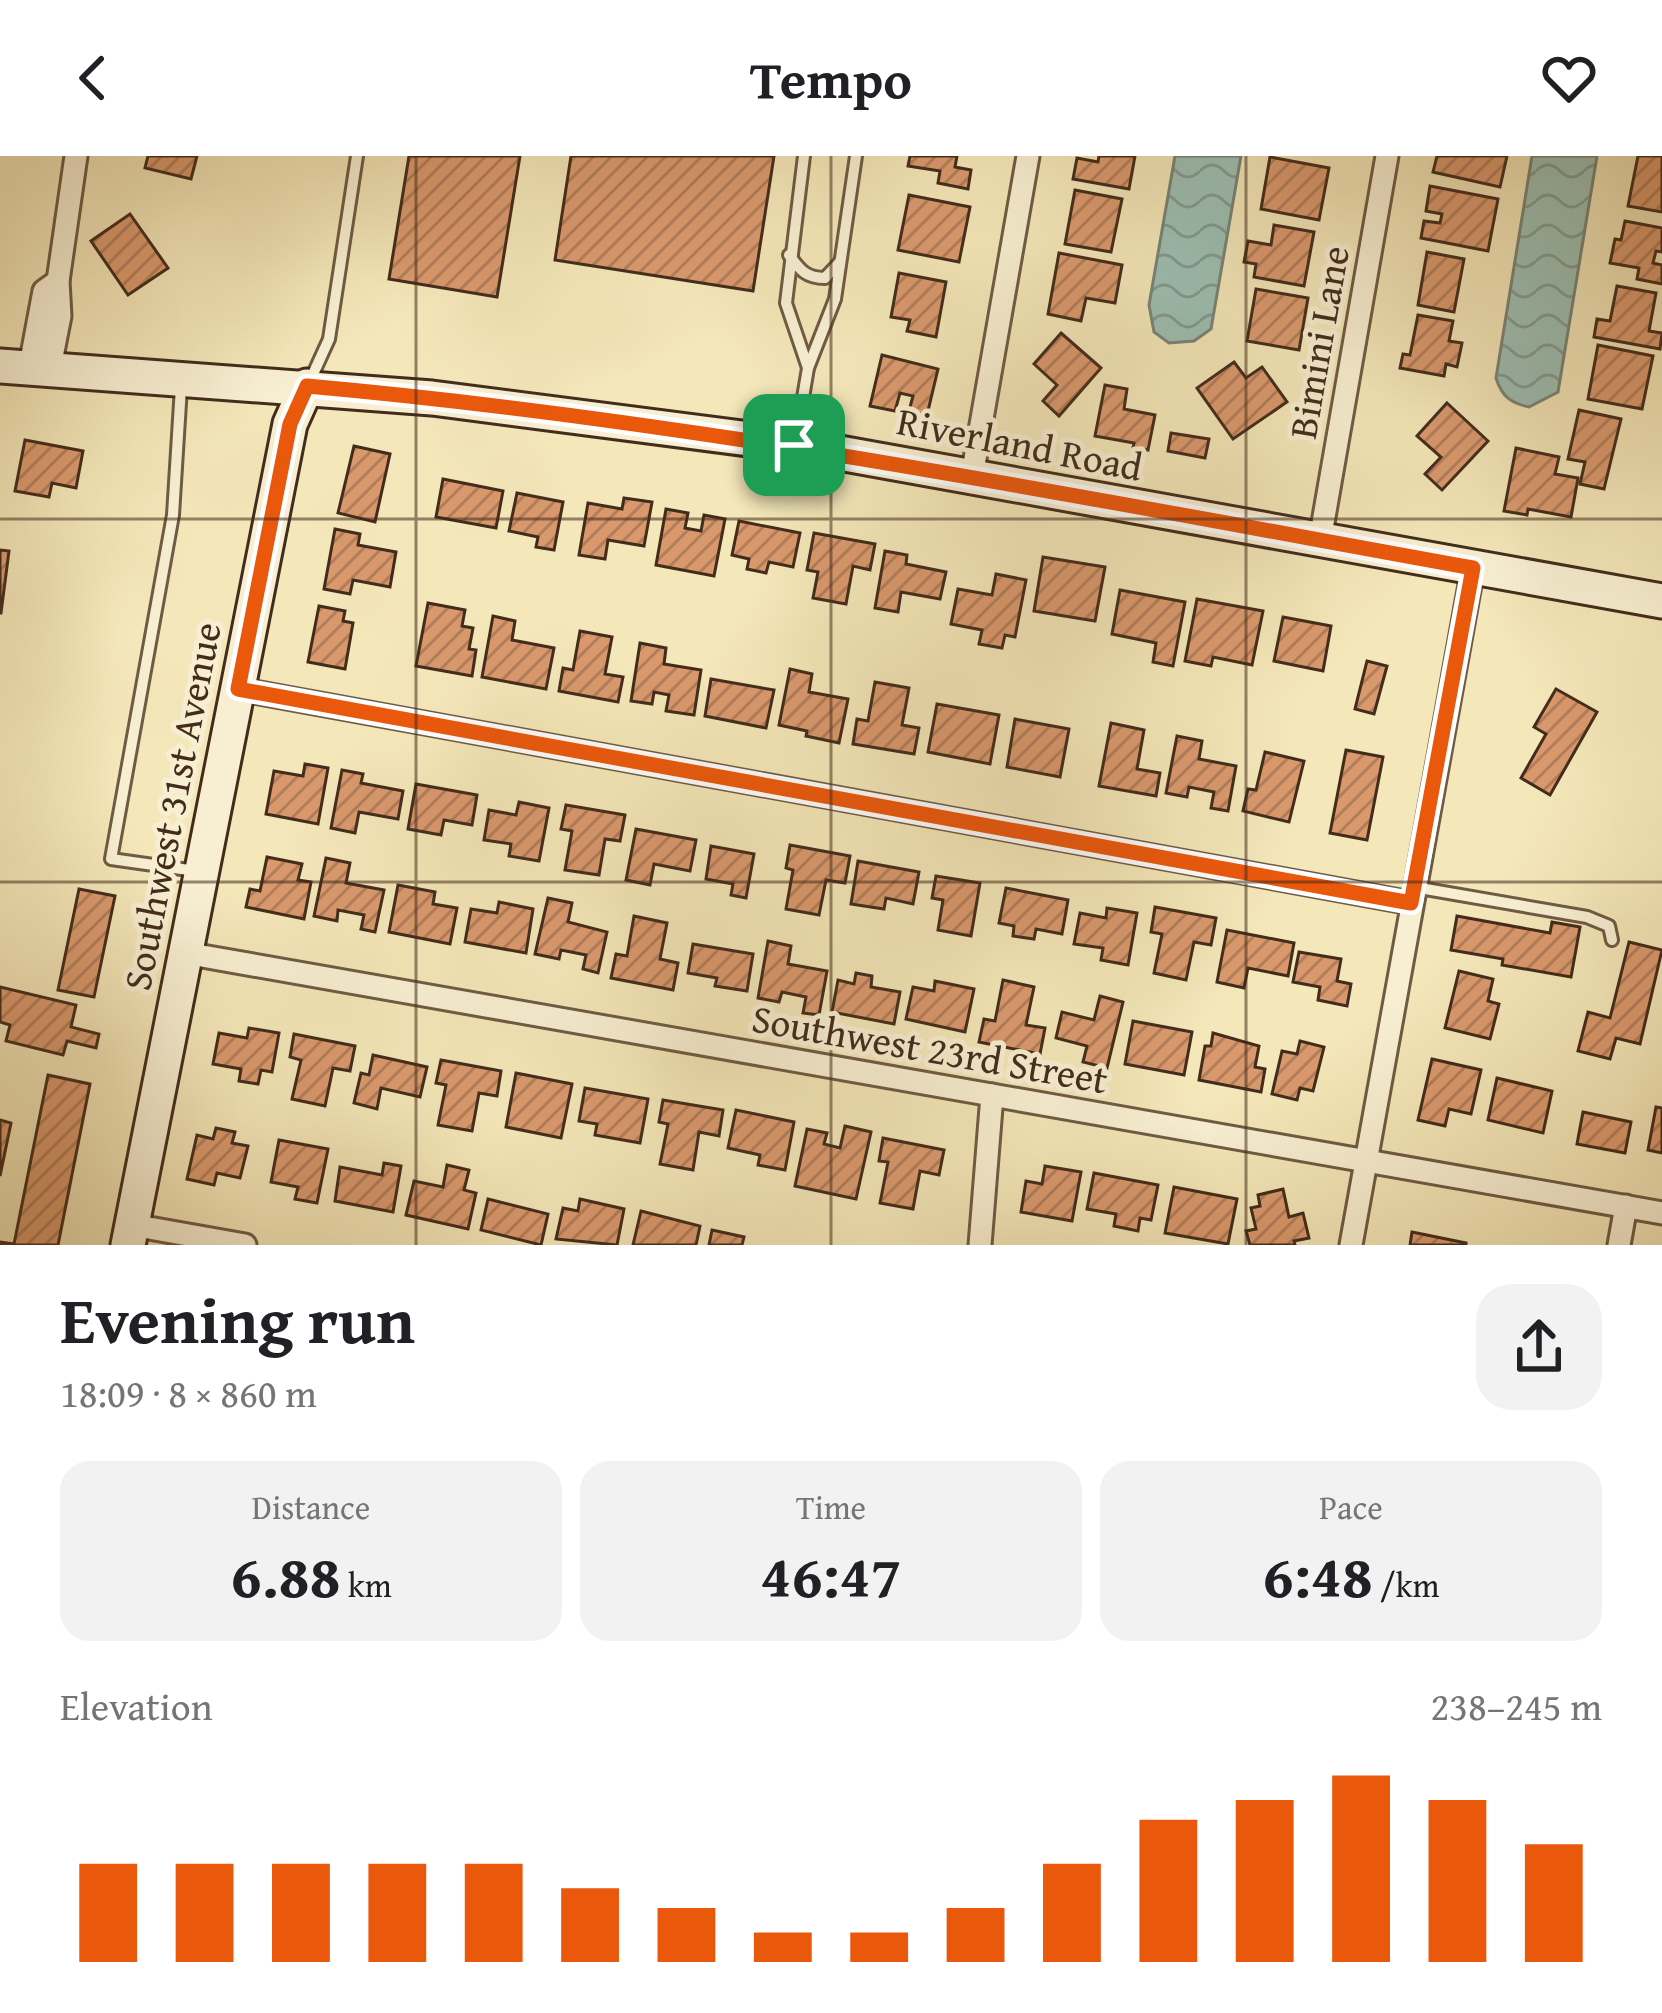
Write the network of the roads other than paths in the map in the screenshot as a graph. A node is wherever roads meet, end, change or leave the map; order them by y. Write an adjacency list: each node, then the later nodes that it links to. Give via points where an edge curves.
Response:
1 (76, 156): 9 (street, via 58,281 44,291)
2 (357, 156): 12 (lane, via 329,339)
3 (804, 156): 7 (lane)
4 (856, 156): 8 (lane)
5 (1028, 156): 14 (street)
6 (1387, 156): 15 (street, Bimini Lane)
7 (789, 255): 8 (lane, via 813,278 826,278); 10 (lane, via 786,303)
8 (840, 262): 10 (lane)
9 (26, 366): 11 (street, Riverland Road)
10 (808, 368): 13 (lane)
11 (182, 378): 12 (street, Riverland Road); 19 (lane, via 173,515 111,859)
12 (307, 386): 13 (street, Riverland Road); 18 (street, Southwest 31st Avenue, via 290,424)
13 (794, 445): 14 (street, Riverland Road)
14 (972, 476): 15 (street, Riverland Road)
15 (1320, 540): 16 (street, Riverland Road)
16 (1473, 568): 17 (street, Riverland Road); 20 (street)
17 (1662, 601)
18 (238, 689): 19 (street, Southwest 31st Avenue); 20 (street)
19 (201, 872): 22 (street, Southwest 31st Avenue)
20 (1413, 895): 21 (lane, via 1587,917 1609,926); 24 (street)
21 (1612, 940)
22 (185, 953): 23 (street, Southwest 23rd Street); 27 (street, Southwest 31st Avenue)
23 (992, 1095): 24 (street, Southwest 23rd Street); 29 (street)
24 (1365, 1163): 25 (street, Southwest 23rd Street); 30 (street)
25 (1626, 1206): 26 (street, Southwest 23rd Street); 31 (street)
26 (1662, 1213)
27 (130, 1235): 28 (street)
28 (245, 1245)
29 (980, 1245)
30 (1352, 1245)
31 (1619, 1245)

